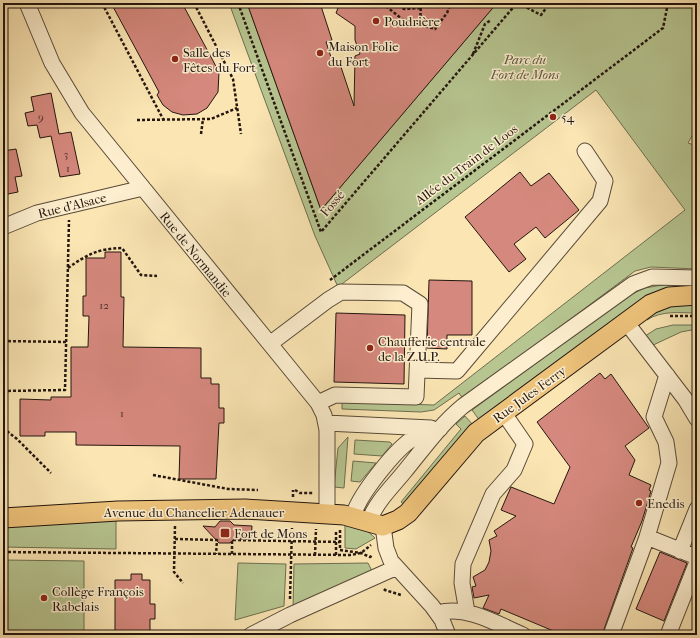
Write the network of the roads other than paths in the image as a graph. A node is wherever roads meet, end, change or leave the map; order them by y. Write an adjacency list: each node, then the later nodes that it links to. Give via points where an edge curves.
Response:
1 (27, 3): 3 (street, Rue de Normandie, via 52,64 72,98)
2 (586, 151): 9 (street, via 605,181 600,201 457,371)
3 (143, 188): 4 (street, Rue d'Alsace, via 37,213); 8 (street, Rue de Normandie)
4 (3, 227)
5 (697, 278): 15 (street, via 652,277 633,284 463,406)
6 (697, 295): 7 (main road, Rue Jules Ferry, via 663,298)
7 (626, 322): 10 (street); 12 (main road, Rue Jules Ferry)
8 (271, 343): 9 (street, via 341,292 402,293 420,304); 11 (street, Rue de Normandie)
9 (417, 370): 11 (street, via 416,397 335,395)
10 (666, 375): 13 (street); 20 (street, via 654,417 666,442 669,463)
11 (318, 403): 14 (street, Rue de Normandie)
12 (503, 412): 19 (main road, Rue Jules Ferry, via 470,438 408,513 398,520); 25 (street, via 524,444 514,470 493,494 464,564 462,583)
13 (697, 419)
14 (326, 423): 15 (street); 17 (street, Rue de Normandie)
15 (440, 428): 19 (street, via 414,438 405,445 368,487 357,504)
16 (697, 509): 21 (street)
17 (327, 513): 18 (main road, Avenue du Chancelier Adenauer, via 245,509 118,511); 19 (main road, Avenue du Chancelier Adenauer)
18 (3, 518)
19 (362, 523): 24 (street, via 386,548)
20 (647, 537): 21 (street); 30 (street)
21 (680, 551): 22 (street)
22 (697, 557)
23 (697, 562): 31 (street)
24 (396, 568): 26 (street); 27 (street)
25 (467, 612): 26 (street); 29 (street)
26 (438, 613): 28 (street)
27 (251, 635)
28 (448, 635)
29 (523, 635)
30 (611, 635)
31 (668, 635)

